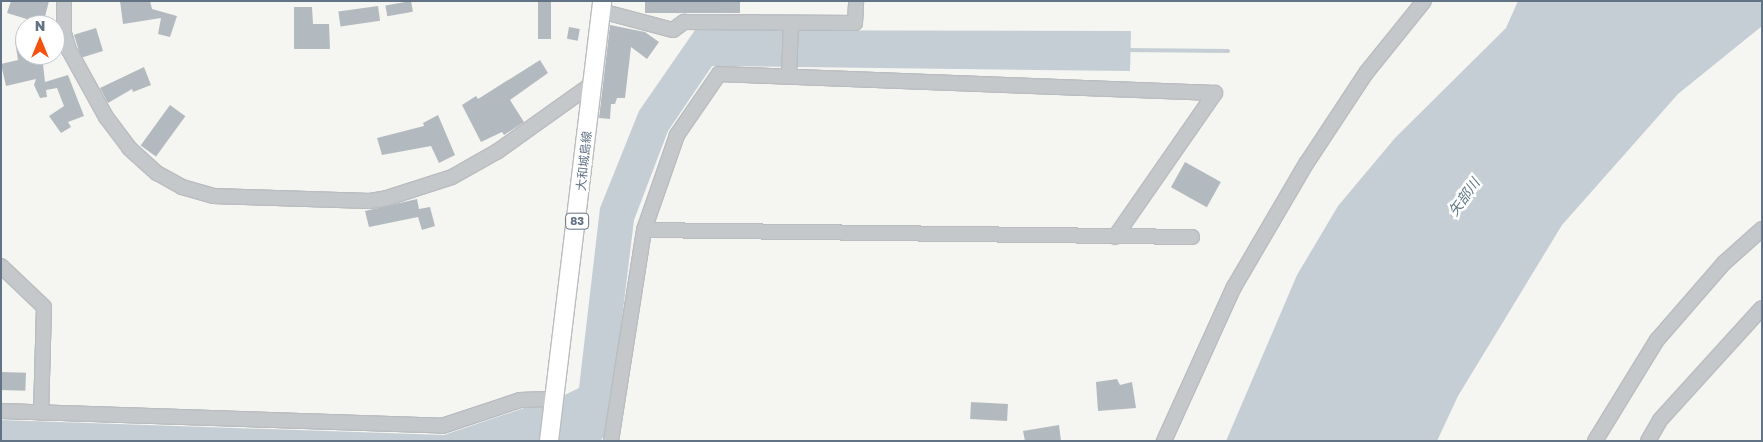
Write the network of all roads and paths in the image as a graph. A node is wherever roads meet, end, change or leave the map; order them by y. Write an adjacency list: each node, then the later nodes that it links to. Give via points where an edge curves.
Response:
1 (64, 1): 7 (street, via 64,33 69,50 93,97 112,125 130,148 158,173 182,187 213,196 370,201 387,198 460,172 498,151)
2 (856, 1): 5 (street, via 855,24)
3 (1424, 1): 19 (street, via 1366,73 1306,164 1234,287)
4 (602, 6): 5 (street, via 673,30 684,22); 7 (main road, 大和城島線 / 83)
5 (791, 24): 6 (street)
6 (790, 69): 9 (street, via 718,74 677,135); 10 (street, via 1215,93)
7 (592, 84): 14 (main road, 大和城島線 / 83)
8 (1762, 229): 20 (street, via 1724,263 1657,340)
9 (644, 230): 10 (street); 18 (street)
10 (1115, 237): 11 (street)
11 (1192, 237)
12 (1, 266): 16 (street, via 44,307)
13 (1762, 308): 21 (street, via 1660,420)
14 (555, 399): 16 (street, via 520,400 442,426); 17 (main road, 大和城島線 / 83)
15 (1, 411): 16 (street)
16 (41, 413)
17 (549, 441)
18 (611, 441)
19 (1164, 441)
20 (1595, 441)
21 (1648, 441)

